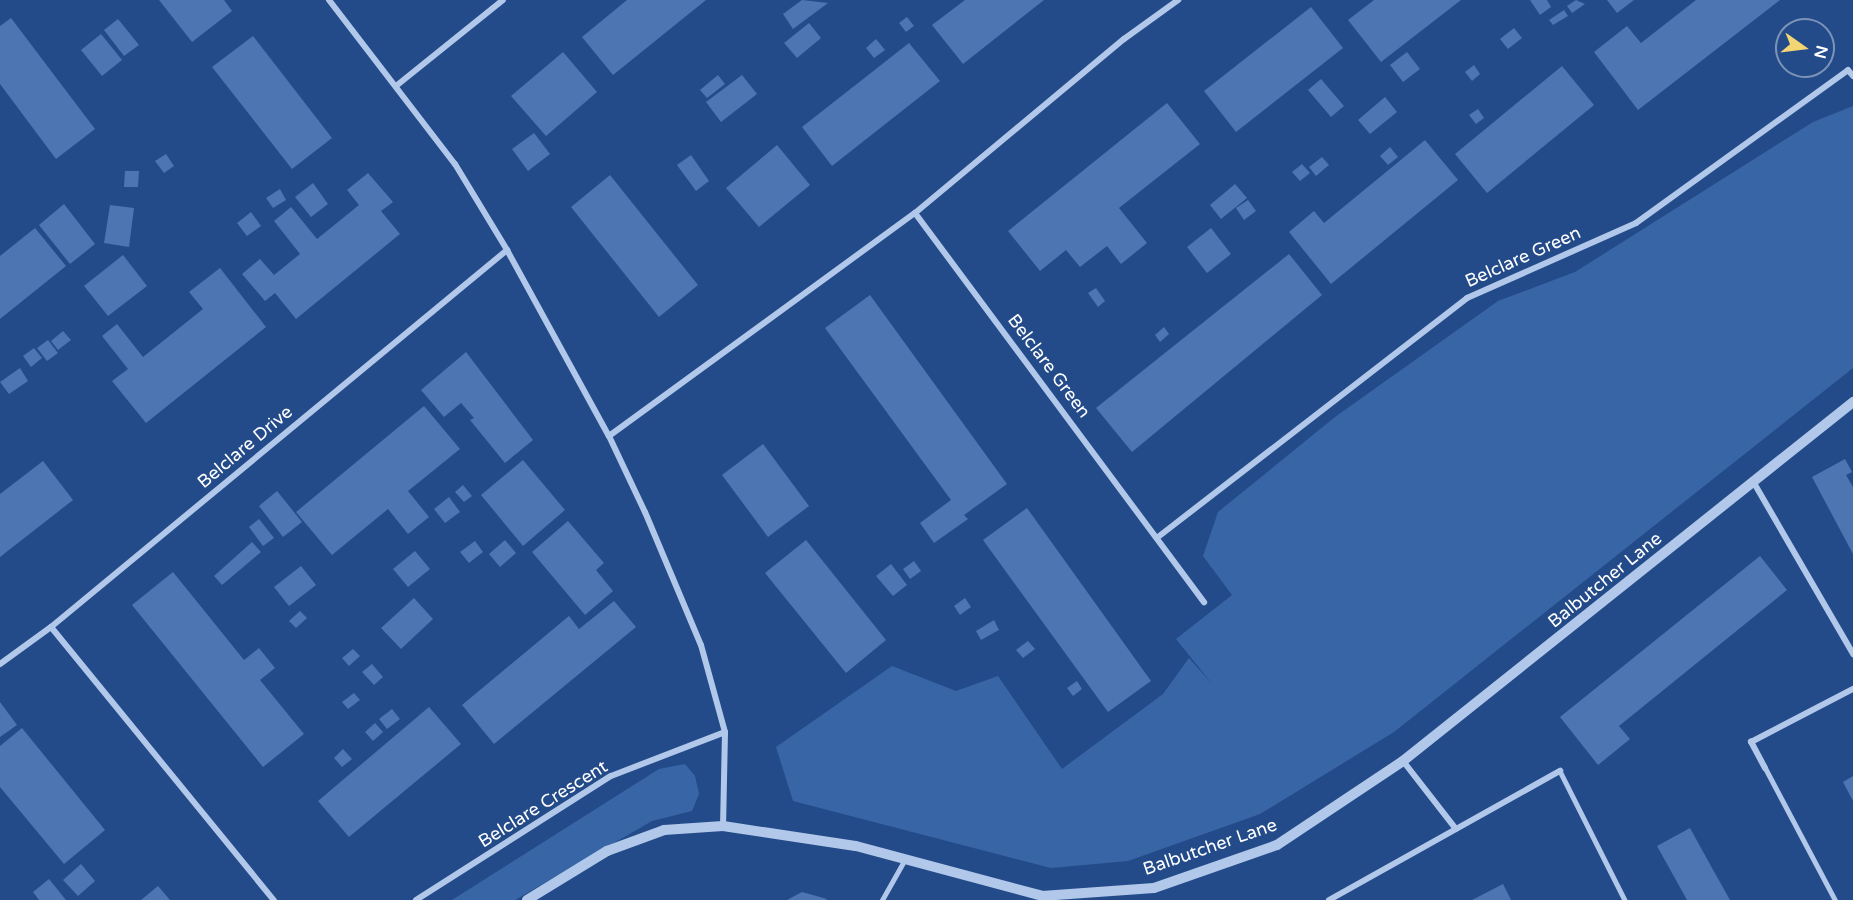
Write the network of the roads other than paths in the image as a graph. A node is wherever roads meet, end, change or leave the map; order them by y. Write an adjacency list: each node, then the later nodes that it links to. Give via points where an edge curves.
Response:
1 (328, 0): 5 (street)
2 (503, 0): 5 (street)
3 (1178, 0): 6 (street)
4 (1853, 76): 11 (street, Belclare Green, via 1848,70 1636,223 1467,297)
5 (396, 86): 7 (street, via 454,164)
6 (915, 213): 9 (street); 11 (street, Belclare Green)
7 (507, 250): 9 (street); 13 (street, Belclare Drive)
8 (1853, 402): 10 (street, Balbutcher Lane)
9 (609, 436): 17 (street, via 701,645)
10 (1754, 483): 14 (street); 18 (street, Balbutcher Lane)
11 (1158, 537): 12 (street, Belclare Green)
12 (1204, 602)
13 (51, 627): 15 (street, Belclare Drive); 24 (street)
14 (1853, 654)
15 (0, 664)
16 (1853, 689): 19 (street, via 1751,742)
17 (725, 732): 21 (street); 25 (street, Belclare Crescent, via 611,776)
18 (1403, 761): 22 (street); 23 (street, Balbutcher Lane, via 1277,845 1154,888 1042,896)
19 (1765, 768): 30 (street)
20 (1560, 771): 22 (street); 29 (lane)
21 (723, 826): 23 (street, Balbutcher Lane, via 856,846); 26 (street, Balbutcher Lane, via 664,831 607,851)
22 (1455, 829): 28 (street)
23 (905, 859): 27 (lane)
24 (274, 900)
25 (416, 900)
26 (527, 900)
27 (882, 900)
28 (1329, 900)
29 (1624, 900)
30 (1835, 900)

